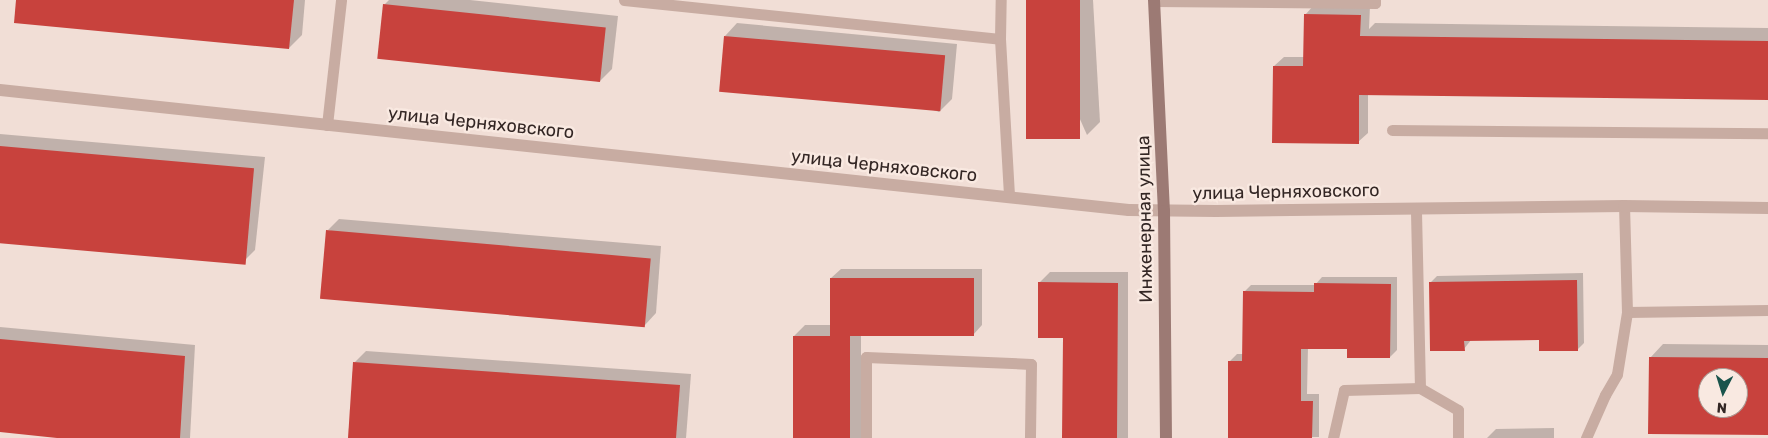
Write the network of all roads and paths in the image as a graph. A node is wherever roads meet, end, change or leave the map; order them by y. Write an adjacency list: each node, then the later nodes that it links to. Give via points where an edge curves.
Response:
1 (341, 0): 8 (lane)
2 (624, 0): 6 (lane)
3 (1001, 0): 6 (lane)
4 (1154, 0): 5 (lane, via 1375,3); 15 (street, Инженерная улица)
5 (1375, 0)
6 (1000, 39): 11 (lane)
7 (0, 90): 8 (street, улица Черняховского)
8 (327, 125): 11 (street, улица Черняховского)
9 (1392, 130): 10 (lane)
10 (1768, 133)
11 (1009, 197): 15 (street, улица Черняховского)
12 (1624, 206): 13 (street, улица Черняховского); 14 (street, улица Черняховского); 17 (lane)
13 (1416, 208): 15 (street, улица Черняховского); 18 (lane)
14 (1768, 208)
15 (1164, 211): 21 (street, Инженерная улица)
16 (1768, 310): 17 (lane)
17 (1627, 312): 24 (lane, via 1617,374)
18 (1420, 388): 22 (lane, via 1344,390); 23 (lane, via 1458,410)
19 (866, 438): 20 (lane, via 866,357 1031,364)
20 (1030, 438)
21 (1166, 438)
22 (1333, 438)
23 (1458, 438)
24 (1586, 438)

